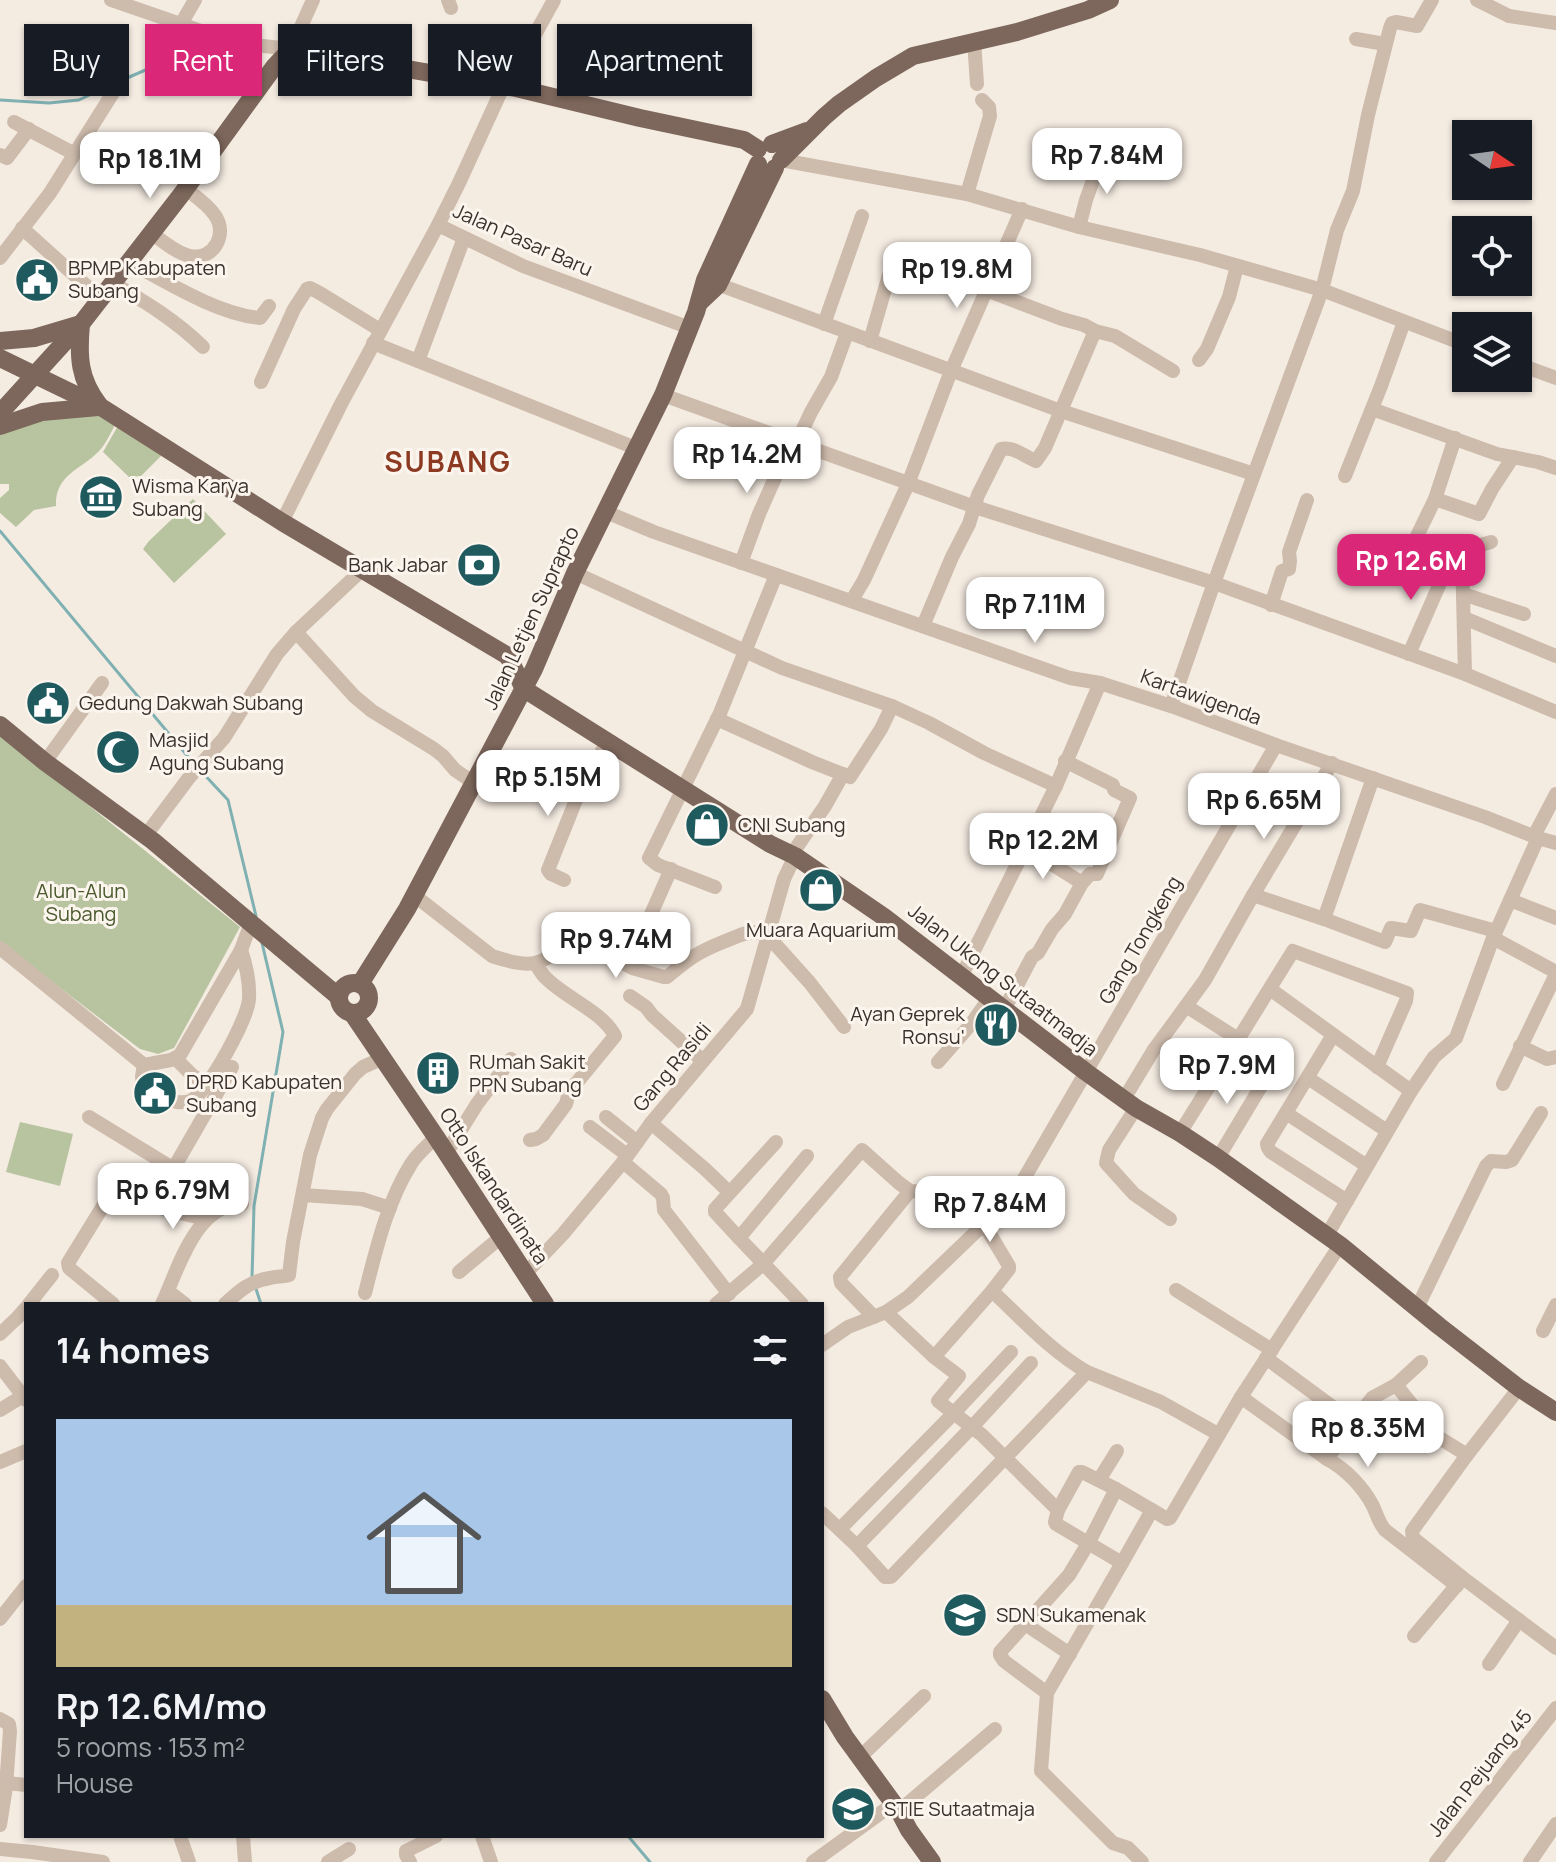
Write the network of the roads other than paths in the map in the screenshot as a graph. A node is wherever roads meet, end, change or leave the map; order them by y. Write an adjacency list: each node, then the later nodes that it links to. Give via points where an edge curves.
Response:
1 (111, 0): 9 (street)
2 (195, 0): 9 (street)
3 (313, 0): 10 (street)
4 (554, 0): 11 (street, Jalan Pasar Baru)
5 (1110, 0): 13 (main road)
6 (1432, 0): 14 (street, via 1417,26 1392,23)
7 (1477, 0): 8 (street, via 1509,16)
8 (1556, 23)
9 (181, 24)
10 (302, 24)
11 (541, 24)
12 (1356, 39): 14 (street)
13 (974, 41): 16 (street); 26 (main road, via 913,56)
14 (1385, 44): 43 (street, via 1353,191)
15 (278, 63): 27 (main road)
16 (977, 84)
17 (541, 94): 26 (main road, via 744,140)
18 (110, 96): 23 (street)
19 (505, 96): 31 (street, Jalan Pasar Baru)
20 (982, 100): 28 (street, via 990,116)
21 (14, 122): 22 (street)
22 (29, 129): 23 (street); 24 (street, via 7,158)
23 (73, 153): 33 (street)
24 (0, 155)
25 (1102, 155): 32 (street)
26 (769, 157): 28 (street); 40 (main road, Jalan Letjen Suprapto)
27 (185, 188): 34 (main road); 34 (street, via 216,216 216,247 191,256)
28 (967, 194): 29 (street)
29 (1022, 209): 32 (street); 42 (street)
30 (862, 216): 48 (street)
31 (438, 225): 35 (street, Jalan Pasar Baru); 52 (street)
32 (1079, 227): 39 (street)
33 (22, 228): 36 (street); 44 (street)
34 (151, 233): 37 (main road)
35 (464, 238): 49 (street, Jalan Pasar Baru, via 523,266); 59 (street)
36 (0, 258)
37 (129, 262): 41 (main road); 45 (street, via 228,310 258,319)
38 (907, 264): 55 (street, via 898,264 889,275)
39 (1237, 266): 43 (street); 58 (street, via 1223,312)
40 (711, 282): 48 (street); 49 (main road, Jalan Letjen Suprapto)
41 (113, 283): 44 (main road); 56 (street, via 161,311)
42 (986, 290): 50 (street); 61 (street)
43 (1322, 290): 46 (street); 77 (street)
44 (101, 299): 47 (main road)
45 (269, 306)
46 (1404, 322): 53 (street); 68 (street)
47 (81, 324): 54 (main road, via 34,338); 63 (main road); 67 (main road, via 84,383)
48 (824, 324): 51 (street)
49 (690, 328): 66 (main road, Jalan Letjen Suprapto)
50 (1095, 331): 62 (street, via 1115,336); 69 (street)
51 (847, 333): 55 (street); 73 (street, via 831,377)
52 (377, 337): 59 (street); 65 (street, via 307,289); 84 (street)
53 (1452, 340)
54 (0, 341)
55 (870, 341): 61 (street)
56 (203, 347)
57 (0, 358): 63 (main road)
58 (1199, 360)
59 (418, 361): 74 (street)
60 (1532, 369): 64 (street)
61 (951, 371): 69 (street); 79 (street)
62 (1173, 371)
63 (35, 375): 67 (main road); 70 (main road)
64 (1556, 378)
65 (261, 382)
66 (663, 395): 73 (street); 74 (main road, Jalan Letjen Suprapto)
67 (101, 407): 71 (main road, via 42,412); 84 (main road)
68 (1372, 409): 72 (street); 78 (street)
69 (1061, 411): 77 (street); 82 (street, via 1036,461 1001,449)
70 (0, 413)
71 (0, 426)
72 (1455, 438): 75 (street); 80 (street)
73 (794, 443): 79 (street); 87 (street)
74 (638, 449): 83 (main road, Jalan Letjen Suprapto)
75 (1513, 457): 76 (street); 80 (street, via 1479,514)
76 (1556, 468)
77 (1254, 474): 92 (street)
78 (1345, 476)
79 (908, 484): 82 (street); 94 (street)
80 (1435, 499): 85 (street)
81 (1307, 500): 96 (street, via 1289,552 1289,569 1282,571)
82 (975, 507): 92 (street); 99 (street)
83 (606, 512): 87 (street, Kartawigenda); 90 (main road, Jalan Letjen Suprapto)
84 (282, 522): 89 (main road)
85 (1416, 538)
86 (1491, 542): 93 (street, via 1464,552)
87 (741, 563): 91 (street, Kartawigenda)
88 (1448, 565): 104 (street)
89 (363, 569): 101 (street); 105 (main road)
90 (575, 573): 102 (street); 103 (main road, Jalan Letjen Suprapto)
91 (776, 575): 94 (street, Kartawigenda); 102 (street)
92 (1214, 583): 96 (street); 112 (street)
93 (1463, 594): 95 (street); 98 (street)
94 (852, 600): 99 (street, Kartawigenda)
95 (1492, 603): 97 (street); 100 (street)
96 (1271, 605): 104 (street)
97 (1524, 614)
98 (1464, 618): 100 (street); 107 (street)
99 (923, 626): 109 (street, Kartawigenda, via 1070,678)
100 (1484, 626): 106 (street)
101 (296, 632): 123 (street, via 354,696 434,749); 127 (street, via 224,738)
102 (746, 651): 111 (street); 114 (street)
103 (541, 654): 105 (main road); 110 (main road, Jalan Letjen Suprapto)
104 (1409, 654): 107 (street)
105 (508, 656): 110 (main road)
106 (1556, 656)
107 (1465, 674): 113 (street)
108 (102, 683): 119 (street)
109 (1100, 683): 112 (street, Kartawigenda); 118 (street)
110 (524, 689): 116 (main road, Jalan Ukong Sutaatmadja); 123 (main road, Jalan Letjen Suprapto)
111 (892, 706): 121 (street, Gang Rasidi, via 850,777); 124 (street)
112 (1171, 706): 117 (street, Kartawigenda)
113 (1556, 712)
114 (717, 719): 121 (street); 125 (street)
115 (0, 725): 119 (main road)
116 (607, 742): 125 (main road, Jalan Ukong Sutaatmadja); 133 (street, via 578,795 548,870)
117 (1276, 745): 120 (street, Kartawigenda); 170 (street, Gang Tongkeng)
118 (1065, 761): 124 (street); 134 (street, via 1130,798 1097,874)
119 (45, 762): 127 (main road)
120 (1332, 763): 122 (street, Kartawigenda); 137 (street)
121 (843, 774): 131 (street, Gang Rasidi)
122 (1373, 778): 128 (street, Kartawigenda); 140 (street)
123 (474, 783): 136 (main road, Jalan Letjen Suprapto)
124 (1056, 786): 130 (street)
125 (682, 789): 131 (main road, Jalan Ukong Sutaatmadja); 132 (street, via 649,858)
126 (1556, 794): 128 (street)
127 (146, 835): 141 (main road)
128 (1536, 837): 129 (street, Kartawigenda); 138 (street)
129 (1556, 843)
130 (1025, 847): 134 (street); 149 (street)
131 (794, 855): 143 (street, Gang Rasidi); 149 (main road, Jalan Ukong Sutaatmadja)
132 (671, 869): 135 (street); 146 (street, via 648,921 627,945 618,942)
133 (564, 880)
134 (1082, 883): 154 (street, via 1038,953)
135 (715, 887)
136 (414, 895): 147 (street, via 492,956); 150 (main road, Jalan Letjen Suprapto)
137 (1253, 895): 140 (street); 155 (street)
138 (1510, 900): 139 (street); 142 (street)
139 (1556, 918)
140 (1324, 919): 142 (street, via 1385,942 1391,928 1411,931 1419,910)
141 (251, 923): 145 (street); 153 (main road)
142 (1494, 934): 148 (street); 175 (street, via 1456,1038 1434,1057)
143 (767, 935): 146 (street, via 742,933 699,952 667,977); 157 (street); 165 (street, Gang Rasidi, via 747,1009)
144 (0, 948): 167 (street)
145 (241, 950): 162 (street); 174 (street, via 249,1001 242,1025)
146 (611, 956): 147 (street, via 579,934)
147 (536, 964): 185 (street, via 546,979 615,1036 569,1092 543,1135)
148 (1556, 973): 160 (street)
149 (962, 975): 154 (main road, Jalan Ukong Sutaatmadja)
150 (360, 984): 153 (main road, via 347,985); 156 (main road, via 369,1000 365,1009)
151 (1270, 989): 158 (street); 159 (street); 169 (street, via 1293,951 1407,993)
152 (630, 996): 165 (street)
153 (339, 997): 156 (main road)
154 (998, 1003): 166 (street); 170 (main road, Jalan Ukong Sutaatmadja)
155 (1186, 1006): 159 (street); 176 (street, via 1153,1051)
156 (352, 1013): 163 (main road, Otto Iskandardinata)
157 (844, 1027)
158 (1333, 1035): 169 (street); 172 (street)
159 (1238, 1039): 184 (street)
160 (1520, 1046): 161 (street, via 1547,1059); 173 (street)
161 (1556, 1057)
162 (175, 1058): 167 (street); 174 (street)
163 (383, 1058): 188 (main road, Otto Iskandardinata); 196 (street, via 355,1074 327,1109 310,1155)
164 (511, 1059): 188 (street)
165 (703, 1061): 181 (street, Gang Rasidi)
166 (938, 1062)
167 (144, 1065): 174 (street, via 144,1084 170,1102 194,1099)
168 (232, 1067): 193 (street)
169 (1377, 1067): 175 (street)
170 (1086, 1072): 176 (main road, Jalan Ukong Sutaatmadja); 203 (street, Gang Tongkeng, via 1022,1182)
171 (1269, 1073): 191 (street)
172 (1308, 1078): 177 (street); 183 (street)
173 (1503, 1084)
174 (207, 1085)
175 (1411, 1091): 183 (street)
176 (1130, 1103): 184 (main road, Jalan Ukong Sutaatmadja); 202 (street, via 1106,1163 1134,1194)
177 (1286, 1113): 192 (street); 197 (street, via 1268,1148)
178 (1541, 1113): 223 (street, via 1512,1160 1486,1166)
179 (89, 1117): 193 (street)
180 (606, 1117): 186 (street)
181 (651, 1123): 186 (street, Gang Rasidi); 195 (street)
182 (590, 1127): 190 (street)
183 (1387, 1131): 192 (street)
184 (1180, 1133): 191 (main road, Jalan Ukong Sutaatmadja)
185 (530, 1140)
186 (637, 1142): 190 (street, Gang Rasidi)
187 (776, 1142): 195 (street)
188 (442, 1144): 200 (street, via 411,1162); 204 (main road, Otto Iskandardinata)
189 (807, 1156): 205 (street)
190 (625, 1158): 209 (street, Gang Rasidi); 214 (street, via 661,1194 664,1210)
191 (1218, 1158): 206 (main road, Jalan Ukong Sutaatmadja)
192 (1367, 1166): 197 (street)
193 (174, 1169): 198 (street)
194 (910, 1191): 203 (street, via 960,1202); 207 (street, via 862,1150); 225 (street, via 841,1275 841,1283)
195 (729, 1192): 205 (street, via 715,1211)
196 (303, 1195): 200 (street, via 362,1199); 218 (street, via 289,1275 244,1286)
197 (1347, 1201): 206 (street)
198 (153, 1204): 201 (street); 217 (street, via 108,1198 68,1263)
199 (242, 1204): 201 (street)
200 (390, 1208): 213 (street)
201 (206, 1219): 215 (street)
202 (1170, 1219)
203 (984, 1224): 212 (street, via 1009,1267); 225 (street, Gang Tongkeng, via 908,1297)
204 (501, 1237): 208 (street); 209 (main road, Otto Iskandardinata)
205 (739, 1238): 207 (street)
206 (1334, 1240): 223 (main road, Jalan Ukong Sutaatmadja); 230 (street)
207 (763, 1264): 214 (street); 221 (street)
208 (459, 1272)
209 (525, 1274): 219 (main road, Otto Iskandardinata)
210 (52, 1275): 216 (street)
211 (1176, 1290): 230 (street)
212 (992, 1291): 231 (street); 235 (street)
213 (365, 1293)
214 (729, 1294): 220 (street)
215 (165, 1297)
216 (30, 1302)
217 (111, 1302)
218 (227, 1302)
219 (544, 1302)
220 (719, 1302)
221 (800, 1302)
222 (1556, 1305): 226 (street)
223 (1417, 1308): 237 (main road, Jalan Ukong Sutaatmadja)
224 (24, 1309): 227 (street)
225 (880, 1314): 228 (street, Gang Tongkeng); 231 (street)
226 (1543, 1331)
227 (0, 1334)
228 (828, 1341)
229 (1011, 1352): 243 (street)
230 (1269, 1354): 239 (street); 244 (street)
231 (934, 1357): 243 (street, via 959,1376 938,1401)
232 (1421, 1362): 236 (street)
233 (1031, 1363): 245 (street)
234 (0, 1366): 238 (street)
235 (1087, 1372): 246 (street, via 1161,1402); 250 (street)
236 (1396, 1385): 244 (street, via 1372,1398); 249 (street, via 1438,1437)
237 (1519, 1388): 242 (main road, Jalan Ukong Sutaatmadja); 249 (street)
238 (24, 1397)
239 (1241, 1397): 246 (street); 251 (street)
240 (24, 1398): 241 (street)
241 (0, 1410)
242 (1556, 1412)
243 (953, 1414): 245 (street); 258 (street)
244 (1353, 1422): 251 (street)
245 (972, 1427): 250 (street); 260 (street)
246 (1218, 1434): 256 (street, via 1170,1518)
247 (1117, 1451): 253 (street)
248 (24, 1452): 252 (street)
249 (1467, 1455): 262 (street, via 1412,1531 1413,1538)
250 (1006, 1457): 255 (street); 260 (street, via 891,1577 885,1577)
251 (1327, 1459): 262 (street, via 1349,1475 1385,1530)
252 (0, 1462)
253 (1099, 1480): 254 (street); 255 (street, via 1079,1472)
254 (1116, 1489): 256 (street); 259 (street)
255 (1058, 1510): 259 (street, via 1056,1524)
256 (1152, 1510): 261 (street)
257 (824, 1515): 258 (street)
258 (840, 1529): 260 (street)
259 (1089, 1542): 261 (street); 266 (street, via 1062,1585)
260 (857, 1546)
261 (1122, 1563): 269 (street)
262 (1460, 1582): 265 (street); 267 (street)
263 (24, 1588): 264 (street)
264 (1, 1617)
265 (1519, 1620): 268 (street); 270 (street)
266 (1025, 1624): 269 (street); 271 (street, via 1000,1655)
267 (1414, 1636)
268 (1556, 1648)
269 (1070, 1654): 271 (street)
270 (1489, 1664)
271 (1047, 1693): 299 (street, via 1041,1771 1113,1843 1128,1848)
272 (924, 1696): 277 (street)
273 (824, 1705): 277 (main road)
274 (1556, 1708): 290 (street, Jalan Pejuang 45)
275 (0, 1719): 278 (street, via 10,1731)
276 (995, 1729): 280 (street)
277 (860, 1757): 280 (main road)
278 (7, 1783): 279 (street); 282 (street)
279 (24, 1785)
280 (896, 1808): 297 (street); 298 (main road)
281 (1556, 1824): 300 (street)
282 (0, 1825)
283 (180, 1838): 292 (street)
284 (243, 1838): 293 (street)
285 (432, 1838): 295 (street, via 406,1851)
286 (483, 1838): 296 (street)
287 (0, 1849): 289 (street)
288 (349, 1849): 294 (street)
289 (31, 1857): 291 (street)
290 (1441, 1860)
291 (103, 1862)
292 (189, 1862)
293 (245, 1862)
294 (328, 1862)
295 (410, 1862)
296 (491, 1862)
297 (813, 1862)
298 (932, 1862)
299 (1142, 1862)
300 (1530, 1862)

